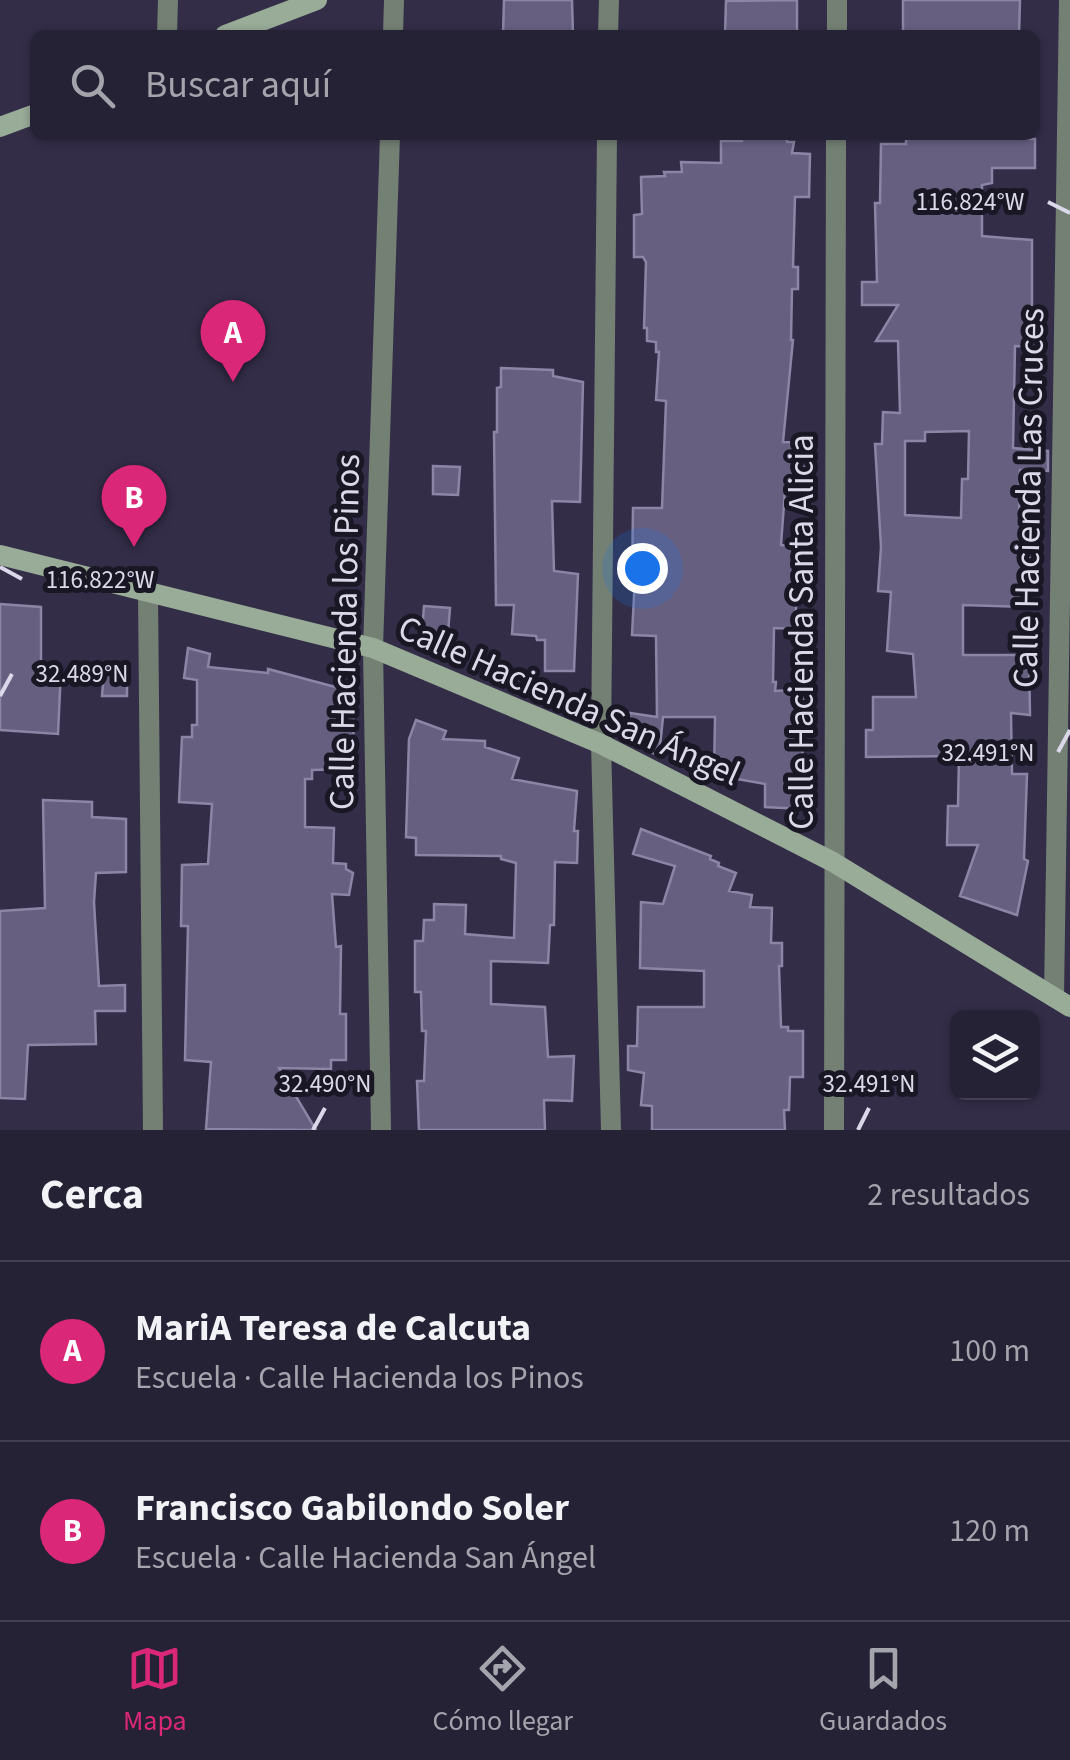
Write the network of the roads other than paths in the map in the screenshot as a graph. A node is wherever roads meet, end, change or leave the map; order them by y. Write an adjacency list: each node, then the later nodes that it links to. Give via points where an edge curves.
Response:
1 (168, 0): 7 (street)
2 (317, 0): 8 (street)
3 (394, 0): 9 (street)
4 (608, 0): 10 (street)
5 (837, 0): 11 (street)
6 (1069, 0): 22 (street, Calle Hacienda Las Cruces)
7 (167, 30)
8 (238, 30)
9 (393, 30)
10 (608, 30)
11 (837, 30)
12 (30, 116): 13 (street)
13 (0, 127)
14 (390, 140): 19 (street, Calle Hacienda los Pinos)
15 (607, 140): 20 (street)
16 (836, 140): 21 (street, Calle Hacienda Santa Alicia)
17 (0, 555): 18 (street, Calle Hacienda San Ángel)
18 (148, 592): 19 (street, Calle Hacienda San Ángel); 23 (street)
19 (373, 648): 20 (street, Calle Hacienda San Ángel); 24 (street, Calle Hacienda los Pinos)
20 (601, 744): 21 (street, Calle Hacienda San Ángel); 25 (street)
21 (833, 862): 22 (street, Calle Hacienda San Ángel); 26 (street, Calle Hacienda Santa Alicia)
22 (1062, 1002)
23 (153, 1130)
24 (381, 1130)
25 (611, 1130)
26 (834, 1130)

